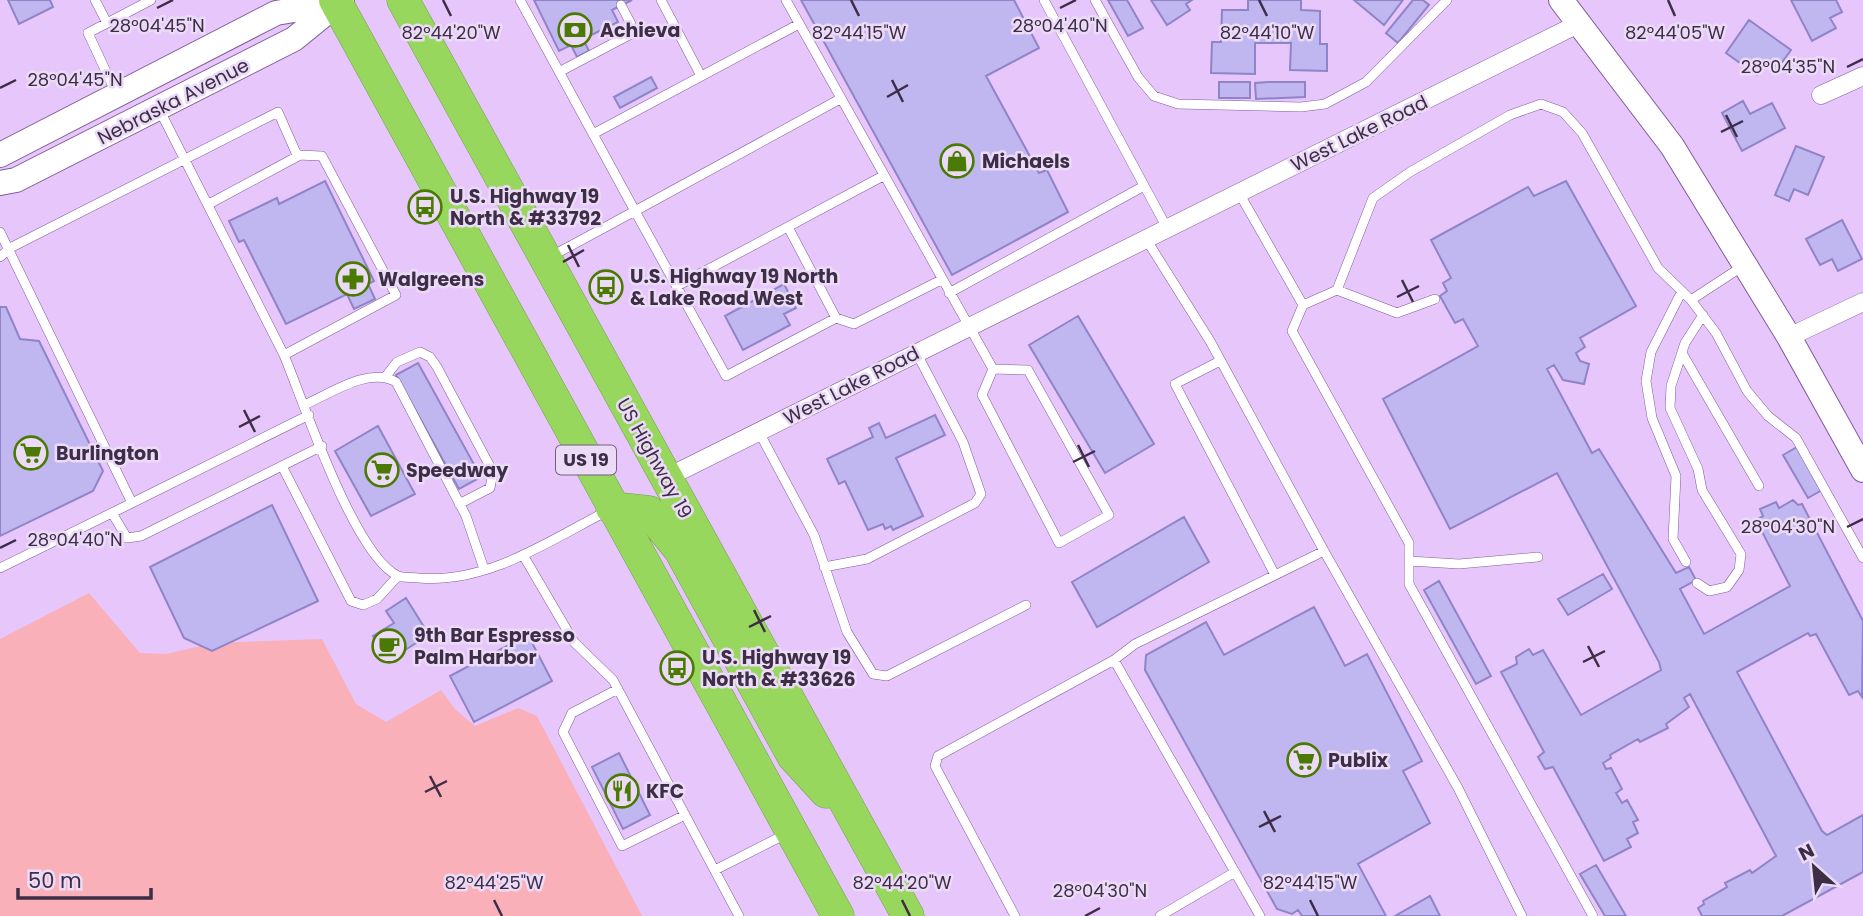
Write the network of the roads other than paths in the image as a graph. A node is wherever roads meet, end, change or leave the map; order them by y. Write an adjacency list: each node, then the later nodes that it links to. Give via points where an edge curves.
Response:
1 (95, 0): 13 (lane)
2 (151, 0): 13 (lane)
3 (403, 0): 39 (highway, US Highway 19 / US 19)
4 (520, 0): 16 (lane)
5 (661, 0): 17 (lane)
6 (786, 0): 14 (lane)
7 (1044, 0): 29 (lane)
8 (1095, 0): 9 (lane, via 1138,77 1154,96 1178,104 1301,107 1325,104 1366,82)
9 (1447, 0)
10 (1561, 0): 15 (main road)
11 (338, 1): 19 (main road, Nebraska Avenue, via 276,13); 22 (main road, Nebraska Avenue, via 294,40); 70 (highway, US 19)
12 (621, 5): 16 (lane, via 631,34)
13 (107, 23): 19 (lane, via 88,33)
14 (799, 24): 17 (lane); 21 (lane)
15 (1578, 24): 30 (street, West Lake Road); 40 (main road, via 1672,146)
16 (559, 72): 23 (lane)
17 (701, 76): 23 (lane)
18 (1863, 76): 20 (street)
19 (117, 95): 25 (main road, Nebraska Avenue)
20 (1821, 95)
21 (840, 99): 27 (lane); 32 (lane)
22 (159, 109): 26 (lane); 28 (main road, Nebraska Avenue, via 16,180)
23 (593, 134): 32 (lane)
24 (300, 155): 26 (lane, via 278,112); 31 (lane); 56 (lane, via 323,156 396,295)
25 (0, 156)
26 (186, 159): 31 (lane); 37 (lane)
27 (883, 176): 33 (lane); 41 (lane)
28 (0, 183)
29 (1144, 186): 34 (lane); 45 (lane)
30 (1239, 193): 34 (street, West Lake Road); 49 (lane)
31 (209, 204): 56 (lane)
32 (635, 211): 39 (lane); 42 (lane)
33 (788, 227): 42 (lane); 51 (lane)
34 (1167, 228): 36 (street, West Lake Road)
35 (1, 235): 37 (lane)
36 (1146, 239): 52 (street, West Lake Road); 57 (lane)
37 (10, 248): 38 (lane); 68 (lane)
38 (0, 257)
39 (545, 259): 66 (highway, US Highway 19 / US 19)
40 (1746, 264): 47 (lane); 53 (main road)
41 (941, 280): 45 (lane); 51 (lane, via 854,324)
42 (677, 286): 51 (lane, via 726,376)
43 (1337, 290): 44 (lane, via 1373,198 1460,142 1541,104 1563,112 1583,133 1658,268); 46 (lane, via 1397,313); 49 (lane)
44 (1682, 291): 47 (lane); 77 (lane, via 1651,352 1646,381 1652,418 1676,476 1673,539)
45 (949, 293): 52 (lane)
46 (1435, 299)
47 (1691, 300): 50 (lane)
48 (1863, 302): 53 (street)
49 (1303, 305): 76 (lane, via 1292,331 1409,542)
50 (1703, 315): 55 (lane); 75 (lane, via 1747,391 1768,416 1796,438)
51 (836, 318)
52 (967, 327): 54 (street, West Lake Road); 58 (lane)
53 (1789, 337): 65 (main road)
54 (916, 352): 62 (street, West Lake Road); 78 (lane, via 963,442 981,494 975,503 867,559)
55 (1682, 353): 67 (lane); 83 (lane, via 1671,386 1670,408 1703,490 1741,554 1739,570 1727,587 1709,591)
56 (284, 355): 60 (lane)
57 (1220, 361): 72 (lane); 81 (lane, via 1175,384)
58 (993, 369): 58 (lane, via 982,395 1059,543 1109,515 1028,370)
59 (386, 376): 60 (lane, via 373,376); 69 (lane, via 396,383); 69 (lane, via 397,362 420,352 437,368 493,472 489,488)
60 (304, 405): 61 (lane)
61 (309, 415): 63 (lane); 68 (lane)
62 (759, 432): 66 (street, West Lake Road); 78 (lane, via 814,535)
63 (322, 446): 64 (lane); 82 (lane, via 369,550)
64 (282, 466): 71 (lane, via 141,536 127,538); 82 (lane, via 351,601 363,605 377,599)
65 (1863, 470)
66 (666, 478): 88 (highway, US Highway 19 / US 19)
67 (1759, 486)
68 (132, 503): 71 (lane)
69 (459, 504): 80 (lane)
70 (612, 508): 73 (lane); 88 (highway, via 649,512 680,550 793,756); 89 (highway, US 19)
71 (112, 513): 79 (lane)
72 (1324, 551): 81 (lane); 98 (lane, via 1458,788)
73 (523, 555): 80 (lane); 86 (lane, via 574,642)
74 (1538, 557): 76 (lane, via 1459,564)
75 (1863, 558)
76 (1409, 561): 99 (lane, via 1409,584)
77 (1686, 562)
78 (824, 567): 84 (lane, via 847,632 873,674 887,677)
79 (0, 568)
80 (484, 569): 82 (lane, via 457,576)
81 (1275, 575): 85 (lane, via 1135,644)
82 (398, 576)
83 (1697, 583)
84 (1026, 605)
85 (1114, 660): 91 (lane); 95 (lane, via 938,756 935,766)
86 (618, 689): 87 (lane); 87 (lane, via 572,713 563,732 622,846)
87 (685, 815): 90 (lane)
88 (861, 829): 94 (highway, US Highway 19 / US 19)
89 (791, 832): 90 (lane); 93 (highway, US 19)
90 (715, 870): 92 (lane)
91 (1235, 872): 96 (lane); 97 (lane)
92 (739, 916)
93 (838, 916)
94 (908, 916)
95 (1015, 916)
96 (1160, 916)
97 (1260, 916)
98 (1522, 916)
99 (1593, 916)

